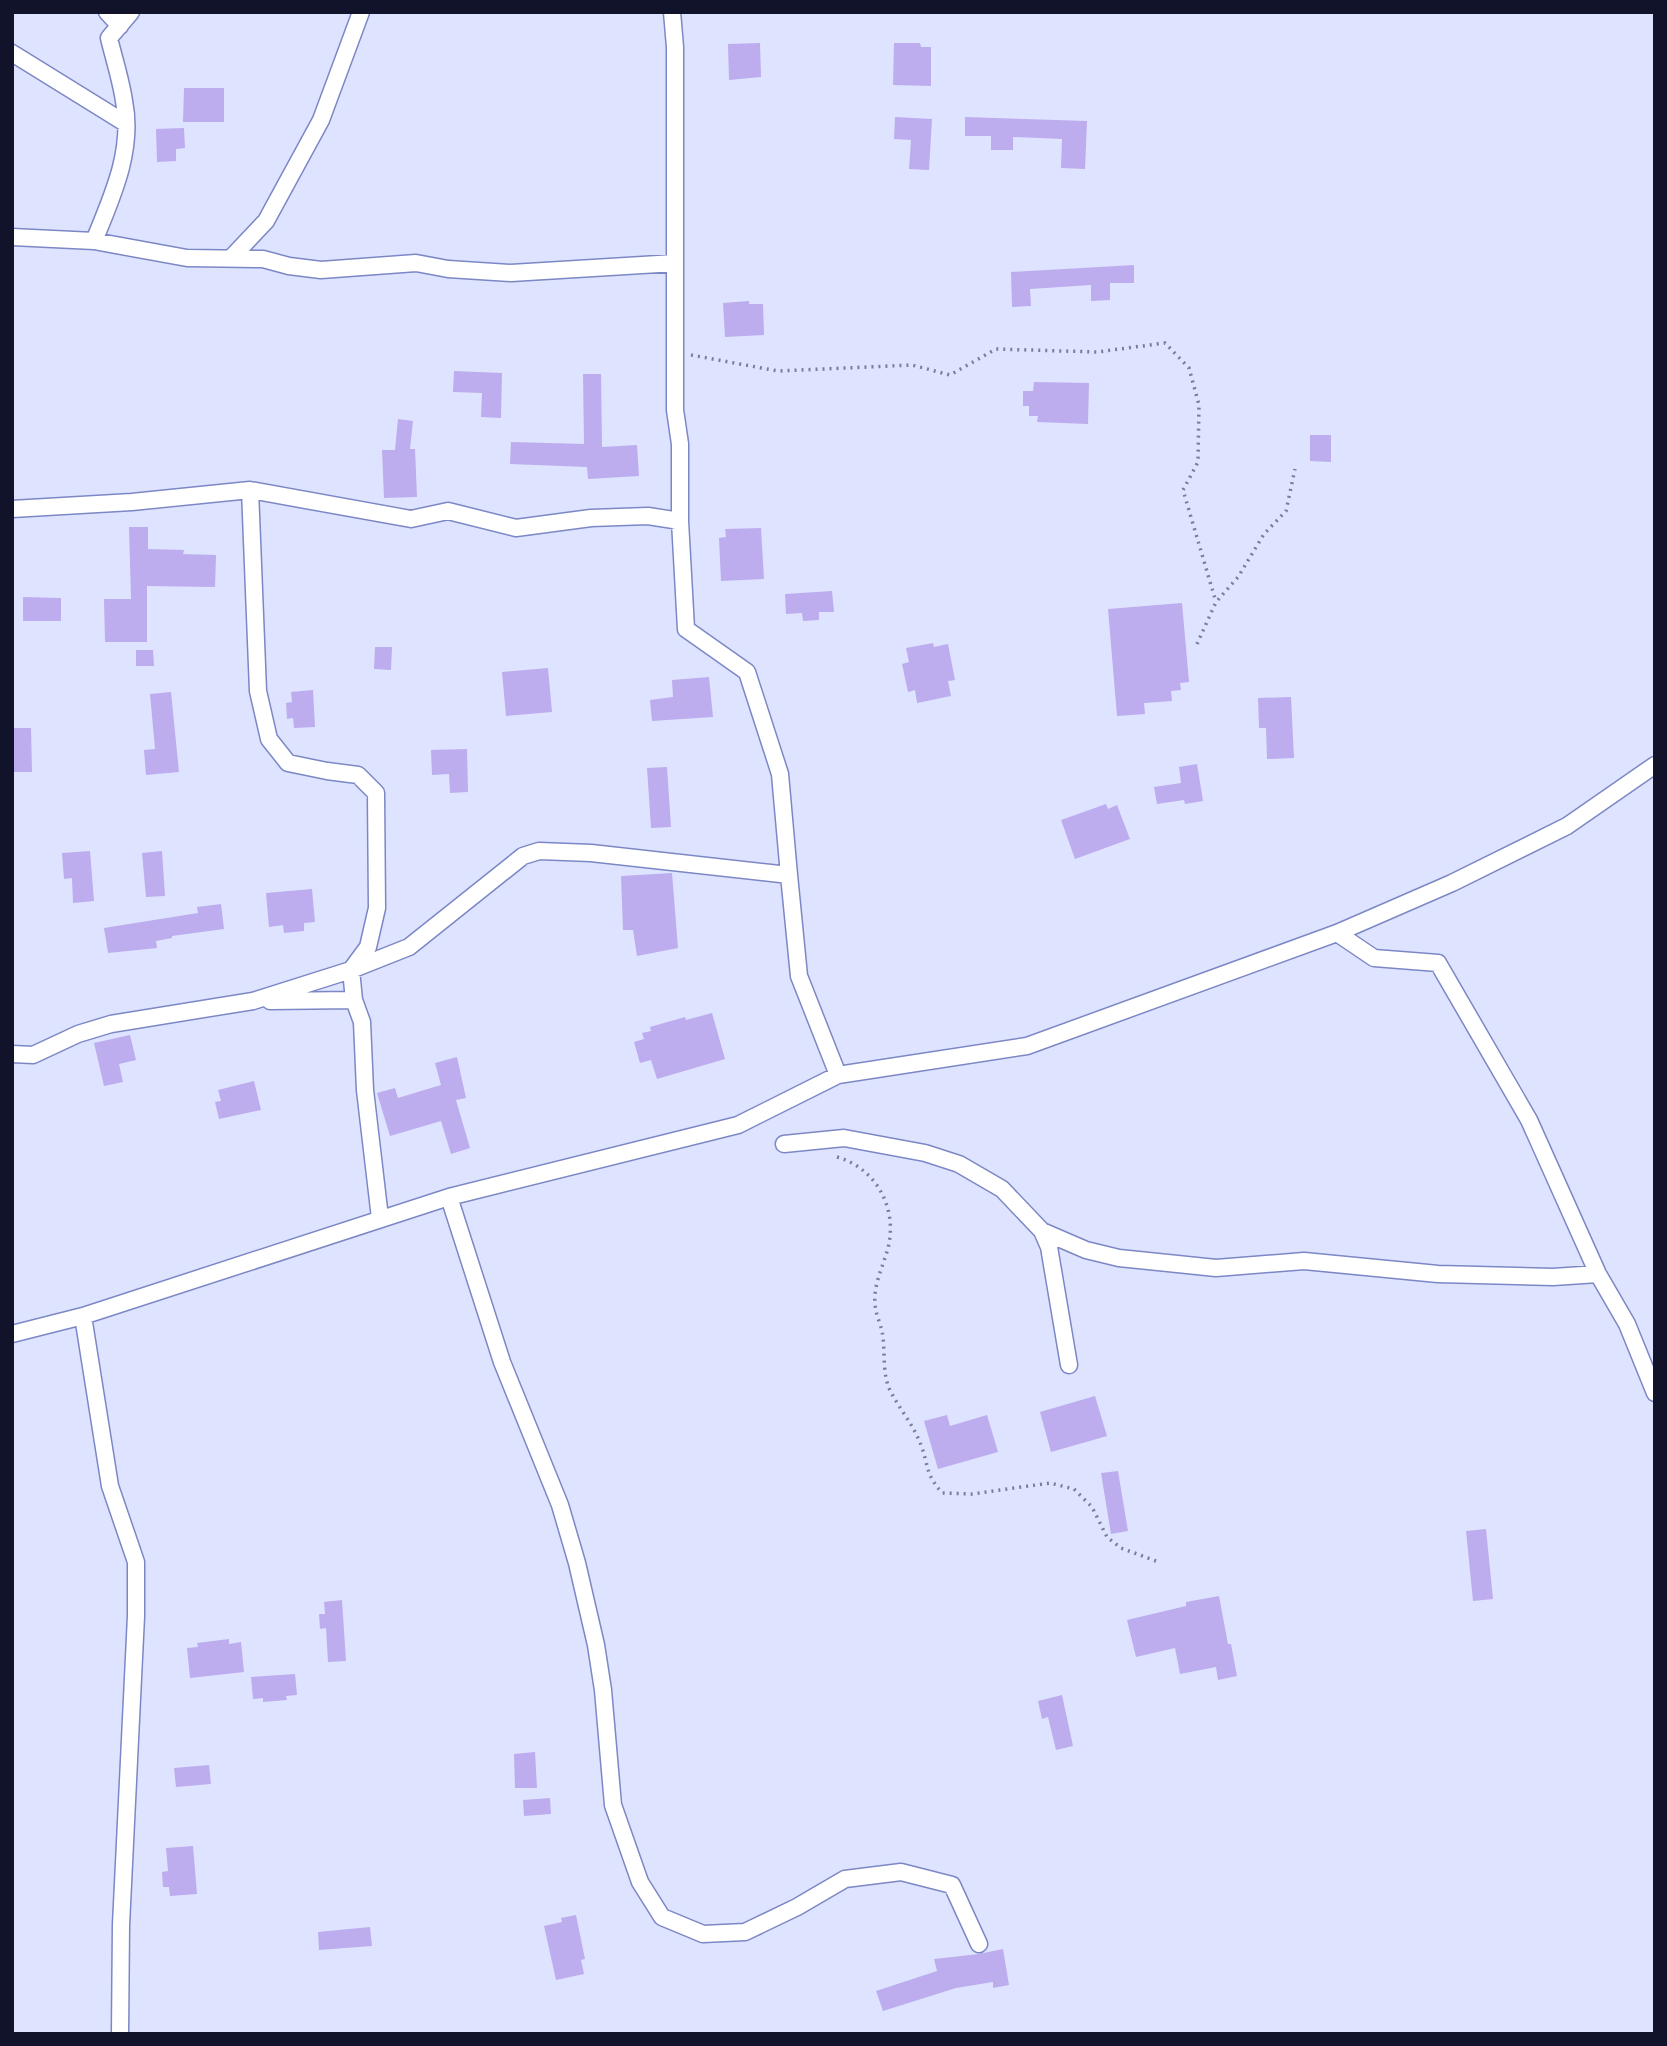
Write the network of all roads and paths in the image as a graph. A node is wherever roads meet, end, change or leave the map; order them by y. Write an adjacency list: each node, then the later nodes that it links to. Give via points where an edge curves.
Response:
1 (107, 12): 5 (street)
2 (131, 12): 5 (street)
3 (361, 12): 10 (street, via 321,120 266,221)
4 (672, 12): 11 (street)
5 (120, 26): 7 (street, via 109,38 125,104)
6 (12, 53): 7 (street)
7 (125, 123): 9 (street, via 125,153)
8 (12, 237): 9 (street)
9 (94, 241): 10 (street, via 187,258)
10 (231, 258): 11 (street, via 263,258 321,270 416,263 511,274)
11 (675, 263): 12 (street)
12 (676, 352): 16 (street); 17 (path, via 778,371 912,365 950,375 996,349 1097,352 1165,343 1189,368 1199,405 1198,462 1183,490)
13 (1295, 468): 17 (path, via 1286,511)
14 (250, 490): 15 (street); 16 (street, via 411,519 448,511 516,528 614,517); 22 (street, via 258,691 269,739 288,763 358,775 376,793 377,908 368,947)
15 (12, 509)
16 (680, 521): 20 (street, via 686,629 747,672 780,774)
17 (1216, 602): 18 (path)
18 (1197, 644)
19 (1655, 765): 21 (street, via 1567,826)
20 (789, 875): 22 (street, via 539,850 523,856 409,947); 26 (street, via 799,976)
21 (1337, 933): 26 (street, via 1027,1046); 32 (street, via 1374,958 1438,963 1529,1120)
22 (351, 970): 23 (street); 24 (street)
23 (354, 1000): 24 (street); 30 (street, via 362,1022)
24 (254, 1001): 25 (street, via 111,1024 33,1055)
25 (12, 1054)
26 (838, 1075): 29 (street, via 738,1125)
27 (784, 1143): 31 (street, via 844,1138 959,1164 1002,1189)
28 (825, 1154): 37 (path, via 850,1161 872,1175 890,1209 889,1245 875,1305 890,1392 921,1445 929,1478 942,1493 972,1494 1049,1483 1074,1489 1092,1507 1107,1537 1121,1548)
29 (449, 1197): 30 (street); 38 (street, via 502,1362 577,1563 603,1690 613,1805 640,1882 662,1917 703,1934 745,1932 845,1879 901,1872 952,1885)
30 (380, 1218): 33 (street)
31 (1042, 1231): 32 (street, via 1108,1256 1216,1268 1304,1261 1438,1273); 35 (street, via 1055,1275)
32 (1598, 1274): 36 (street, via 1627,1324)
33 (83, 1316): 34 (street); 39 (street, via 110,1486 136,1562)
34 (12, 1334)
35 (1069, 1365)
36 (1655, 1393)
37 (1156, 1561)
38 (979, 1944)
39 (120, 2034)

